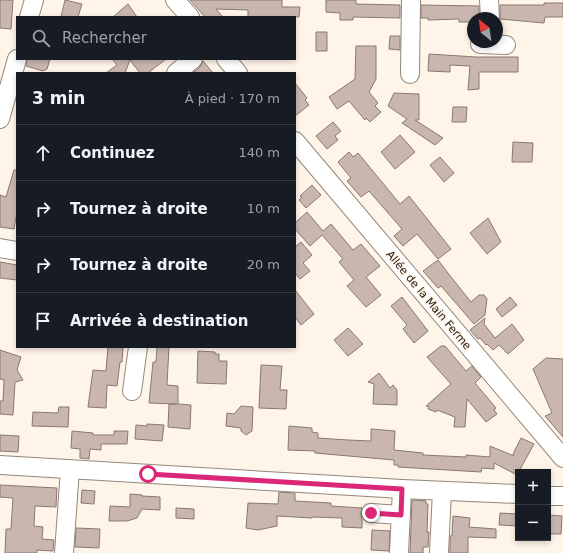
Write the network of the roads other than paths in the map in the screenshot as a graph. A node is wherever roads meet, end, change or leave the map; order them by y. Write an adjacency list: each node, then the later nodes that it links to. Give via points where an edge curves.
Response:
1 (34, 0): 6 (street)
2 (175, 0): 7 (street)
3 (411, 0): 13 (street)
4 (489, 0): 5 (street)
5 (490, 12)
6 (29, 16)
7 (189, 16)
8 (17, 60): 14 (street)
9 (192, 60): 11 (street)
10 (227, 60): 12 (street)
11 (177, 72)
12 (237, 72)
13 (410, 74)
14 (6, 80): 15 (street)
15 (0, 119)
16 (296, 142): 21 (street, Allée de la Main Ferme)
17 (0, 248): 18 (street)
18 (16, 251)
19 (138, 348): 20 (street)
20 (132, 391)
21 (563, 458)
22 (0, 465): 23 (street)
23 (70, 469): 24 (street); 31 (street)
24 (402, 489): 25 (street); 30 (street)
25 (442, 490): 26 (street); 33 (street)
26 (515, 494)
27 (551, 496): 28 (street)
28 (563, 496)
29 (371, 513): 30 (street)
30 (401, 515): 32 (street)
31 (64, 553)
32 (399, 553)
33 (439, 553)

